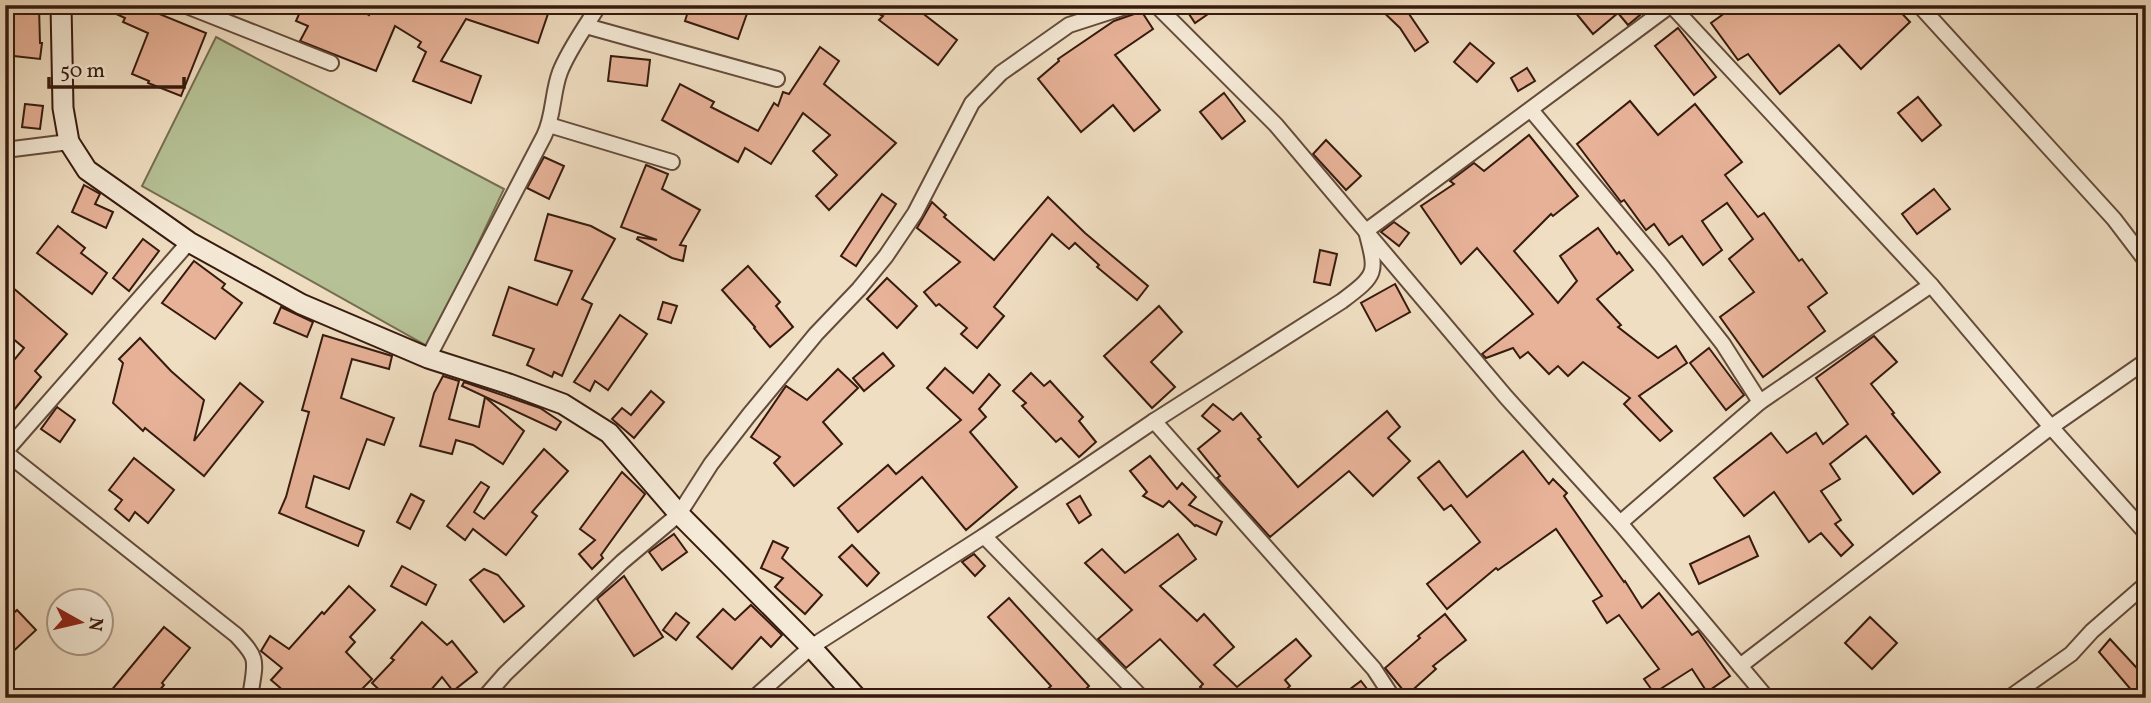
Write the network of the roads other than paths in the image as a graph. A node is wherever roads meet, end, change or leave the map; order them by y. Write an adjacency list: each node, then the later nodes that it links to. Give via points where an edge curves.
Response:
1 (61, 5): 13 (street, via 63,108)
2 (184, 5): 9 (street)
3 (599, 5): 8 (street)
4 (1131, 5): 26 (street, via 1069,25 1001,74 972,103 915,213 886,256 749,415)
5 (1156, 5): 16 (street, via 1276,125)
6 (1671, 5): 11 (street); 19 (street)
7 (1919, 5): 18 (street, via 2114,219)
8 (586, 26): 10 (street); 12 (street, via 560,71)
9 (331, 63)
10 (778, 79)
11 (1531, 110): 16 (street); 22 (street, via 1661,264 1723,344)
12 (549, 125): 15 (street); 20 (street)
13 (69, 142): 14 (street); 17 (street, via 87,170)
14 (5, 150)
15 (672, 162)
16 (1366, 230): 23 (street, via 1374,263 1366,282); 27 (street, via 1506,397)
17 (189, 242): 20 (street, via 301,304); 25 (street)
18 (2146, 261)
19 (1931, 285): 22 (street); 24 (street)
20 (428, 358): 26 (street, via 563,404 609,433)
21 (2146, 361): 24 (street)
22 (1760, 402): 27 (street)
23 (1154, 421): 29 (street); 38 (street, via 1374,669)
24 (2051, 427): 28 (street); 32 (street)
25 (5, 452): 33 (street, via 236,635 253,652)
26 (679, 514): 31 (street); 34 (street, via 622,562)
27 (1620, 523): 32 (street)
28 (2146, 533)
29 (984, 536): 31 (street); 37 (street)
30 (2146, 584): 40 (street, via 2071,654)
31 (811, 647): 35 (street); 36 (street)
32 (1740, 666): 39 (street)
33 (249, 696)
34 (484, 698)
35 (754, 698)
36 (857, 698)
37 (1142, 698)
38 (1393, 698)
39 (1767, 698)
40 (2009, 698)

